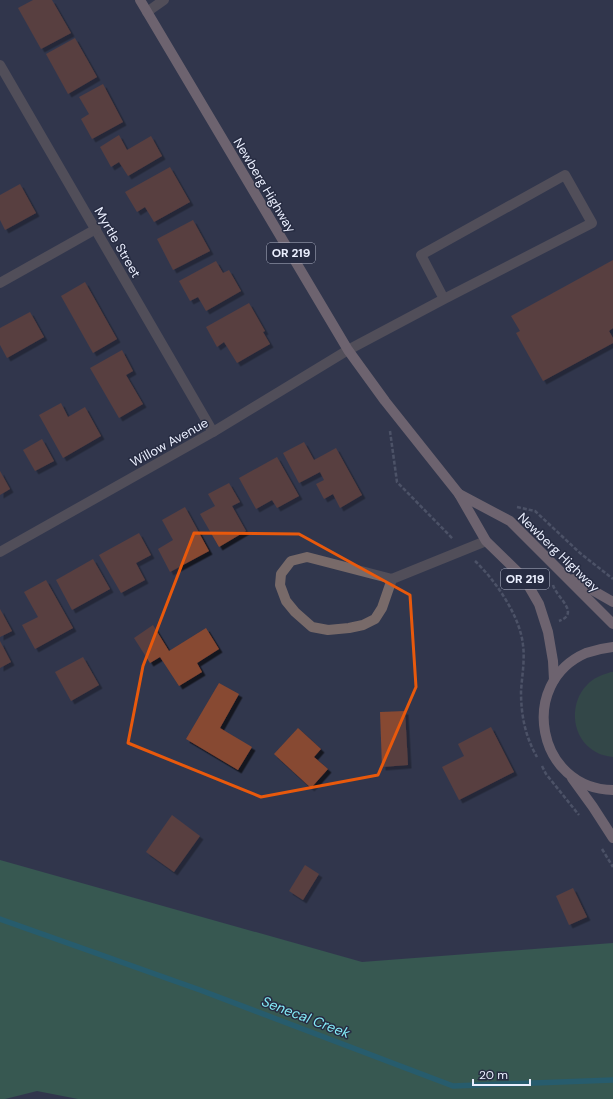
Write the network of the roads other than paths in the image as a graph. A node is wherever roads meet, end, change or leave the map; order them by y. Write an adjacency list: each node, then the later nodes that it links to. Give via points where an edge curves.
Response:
1 (140, 0): 3 (main road, Newberg Highway / OR 219)
2 (164, 0): 3 (street)
3 (147, 12): 8 (main road, Newberg Highway / OR 219)
4 (0, 65): 5 (street, Myrtle Street)
5 (96, 230): 6 (street); 9 (street, Myrtle Street)
6 (0, 283)
7 (444, 298): 7 (street, Willow Avenue, via 592,223 564,175 421,255); 8 (street, Willow Avenue)
8 (348, 350): 9 (street, Willow Avenue); 10 (main road, Newberg Highway / OR 219)
9 (213, 432): 12 (street, Willow Avenue)
10 (459, 494): 11 (main road, Newberg Highway / OR 219); 13 (main road, Newberg Highway, via 510,521)
11 (486, 541): 14 (street); 18 (main road, Newberg Highway / OR 219, via 524,578 539,604 548,632)
12 (0, 552)
13 (558, 576): 15 (main road); 16 (main road, Newberg Highway)
14 (392, 579): 14 (street, via 382,608 375,619 363,625 328,630 312,627 295,612 286,601 280,585 281,574 291,561 307,557)
15 (613, 602)
16 (613, 624)
17 (613, 648): 18 (main road, via 586,653 563,669)
18 (554, 680): 19 (main road, via 544,708 543,722 550,750)
19 (568, 773): 20 (main road, via 585,784); 21 (main road)
20 (613, 790)
21 (613, 838)

